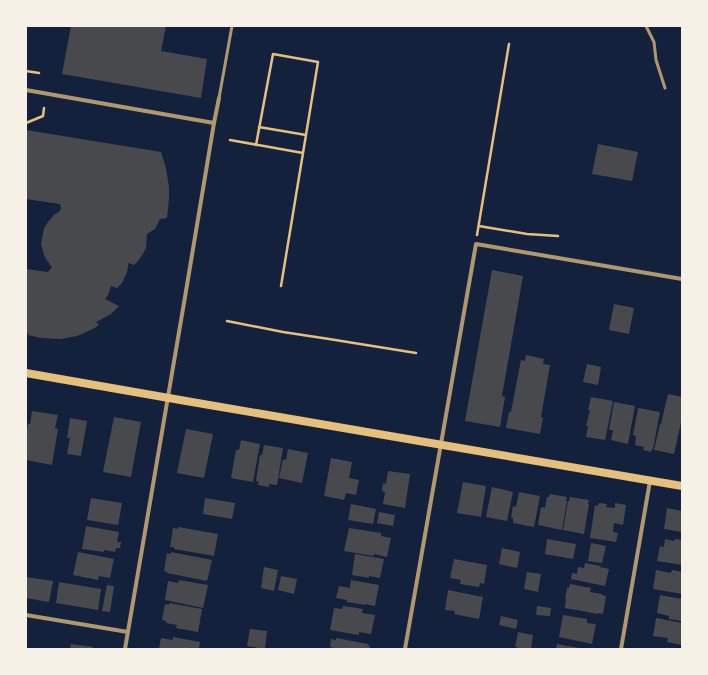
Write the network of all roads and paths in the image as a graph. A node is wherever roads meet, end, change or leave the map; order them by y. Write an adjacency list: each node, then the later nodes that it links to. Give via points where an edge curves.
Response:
1 (232, 26): 8 (lane)
2 (646, 26): 6 (lane, via 654,42 656,60)
3 (509, 44): 17 (path, via 479,226)
4 (26, 71): 5 (path)
5 (39, 73)
6 (665, 88)
7 (26, 90): 10 (street)
8 (219, 98): 10 (street)
9 (44, 108): 11 (path, via 43,116)
10 (214, 122): 23 (street)
11 (26, 123)
12 (259, 127): 13 (path); 13 (path, via 273,54 318,62); 15 (path)
13 (306, 135): 16 (path)
14 (230, 140): 15 (path)
15 (256, 145): 16 (path)
16 (303, 153): 19 (path)
17 (558, 236)
18 (682, 279): 24 (street, via 476,244)
19 (281, 286)
20 (227, 321): 21 (path)
21 (416, 353)
22 (26, 373): 23 (main road)
23 (168, 398): 24 (main road); 28 (street)
24 (441, 444): 25 (main road); 30 (street)
25 (650, 481): 26 (main road); 31 (street)
26 (682, 486)
27 (26, 615): 28 (street)
28 (128, 632): 29 (street)
29 (125, 649)
30 (405, 649)
31 (621, 649)

